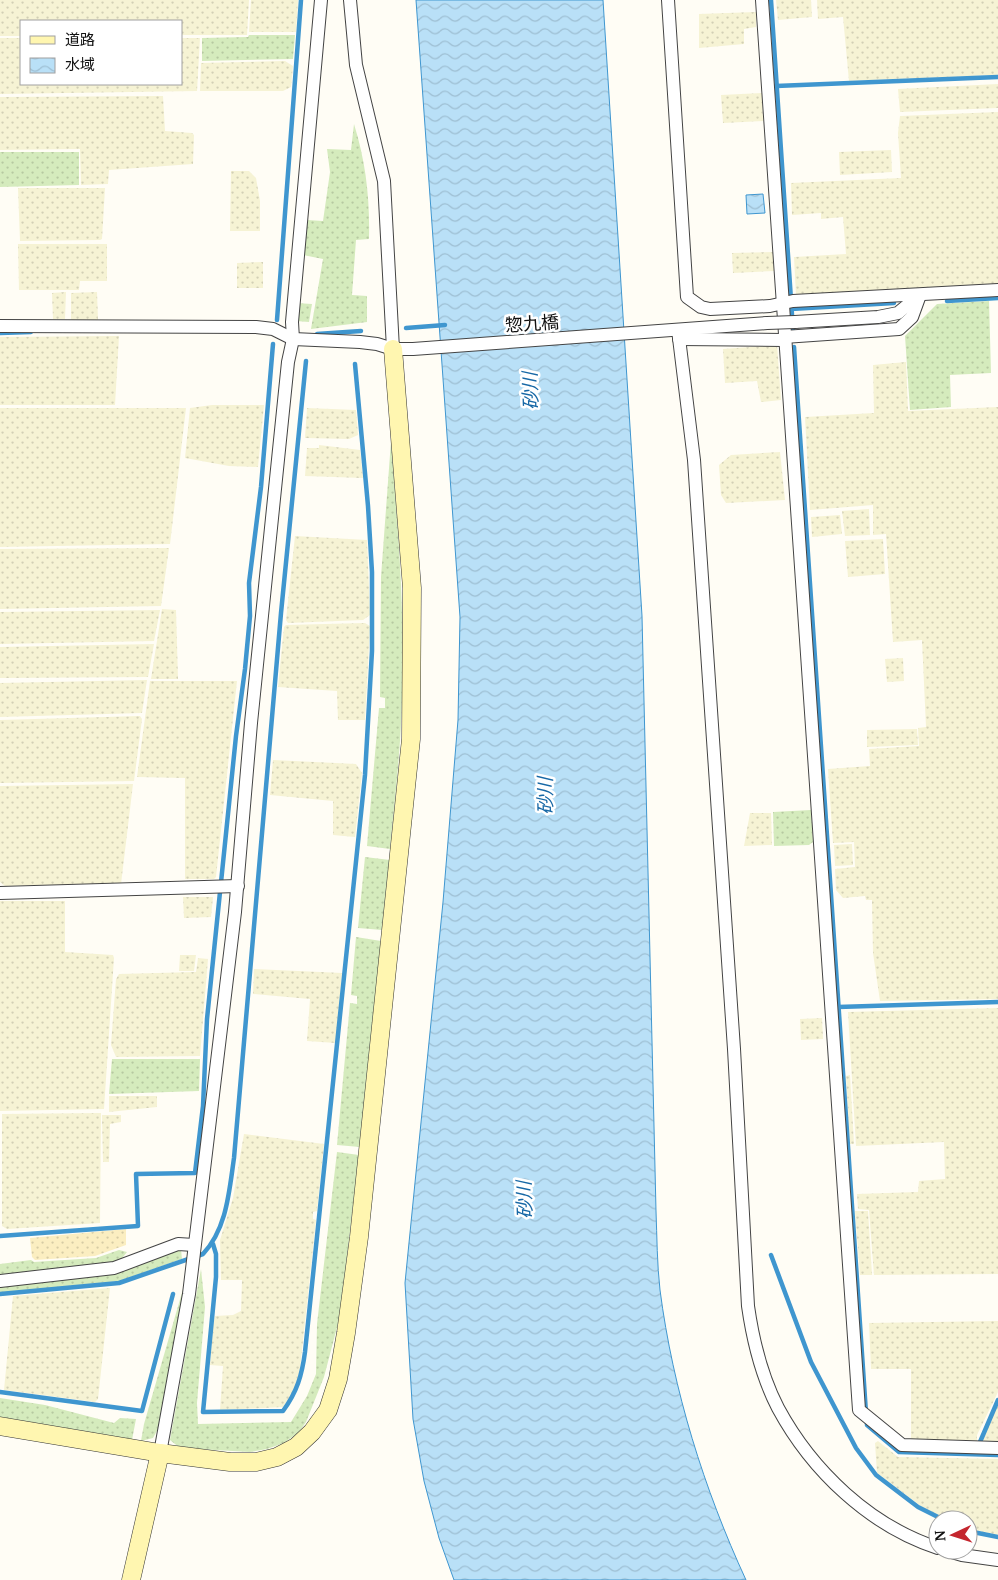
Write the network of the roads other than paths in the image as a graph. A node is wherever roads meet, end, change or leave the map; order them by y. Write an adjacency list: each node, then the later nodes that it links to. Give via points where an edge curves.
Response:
1 (320, 0): 11 (street)
2 (350, 0): 12 (street, via 356,65 384,181)
3 (668, 0): 7 (street, via 687,298 710,309)
4 (762, 0): 7 (street)
5 (998, 290): 6 (street)
6 (920, 295): 7 (street); 9 (street, bridge, via 898,313 878,317 767,323); 10 (street, via 912,317 899,329)
7 (788, 302): 10 (street)
8 (0, 326): 11 (street, via 256,326 273,329)
9 (679, 334): 10 (street); 12 (street, 惣九橋, via 653,332); 20 (street, via 694,460 752,1335 778,1408 817,1464 841,1490 870,1513 898,1531)
10 (784, 338): 18 (street, via 859,1410 902,1445)
11 (293, 339): 12 (street, 惣九橋, via 377,344); 13 (street, via 266,573)
12 (393, 349): 19 (street, via 412,588 411,739 359,1237 338,1378 328,1410 312,1432 277,1457 256,1462 230,1462)
13 (238, 886): 14 (street); 15 (street)
14 (0, 893)
15 (193, 1253): 16 (street, via 178,1244 114,1268); 19 (street, via 189,1294)
16 (0, 1281)
17 (0, 1426): 19 (street)
18 (998, 1448)
19 (160, 1453): 23 (street)
20 (928, 1544)
21 (978, 1557): 22 (street)
22 (998, 1560)
23 (131, 1580)

